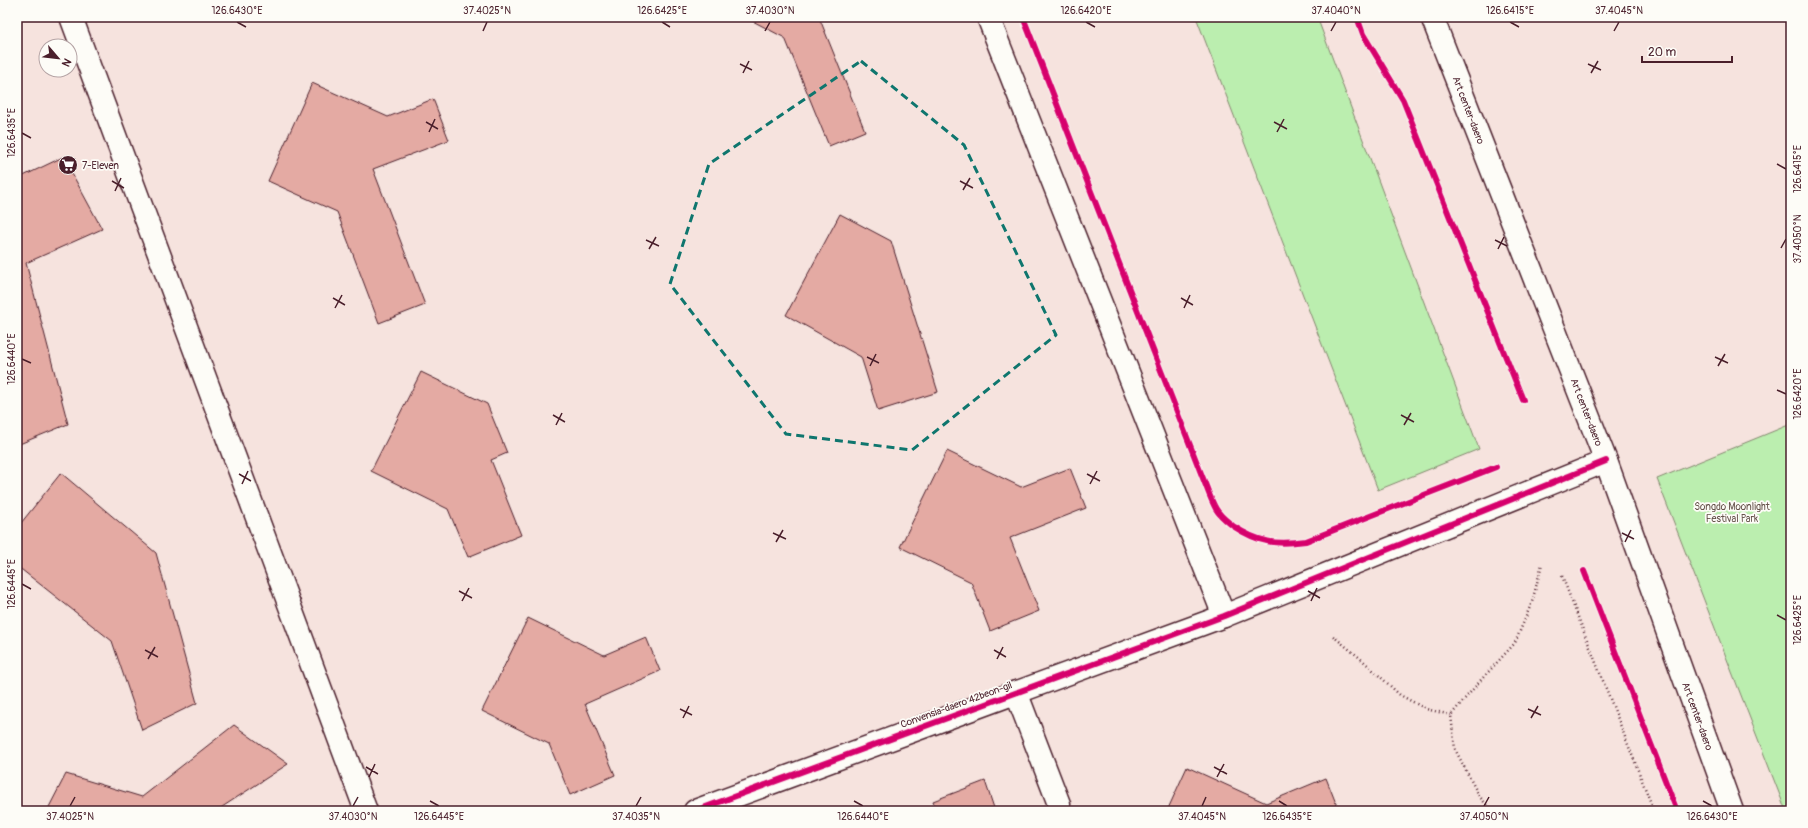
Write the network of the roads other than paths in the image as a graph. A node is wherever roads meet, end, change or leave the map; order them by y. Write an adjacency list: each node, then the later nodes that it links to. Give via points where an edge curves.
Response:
1 (71, 17): 9 (street)
2 (988, 17): 5 (street)
3 (1432, 17): 4 (street, Art center-daero)
4 (1606, 461): 5 (street, Convensia-daero 42beon-gil); 10 (street, Art center-daero)
5 (1224, 616): 6 (street, Convensia-daero 42beon-gil)
6 (1016, 692): 7 (street); 8 (street, Convensia-daero 42beon-gil)
7 (1060, 804)
8 (709, 809)
9 (366, 811)
10 (1732, 811)

